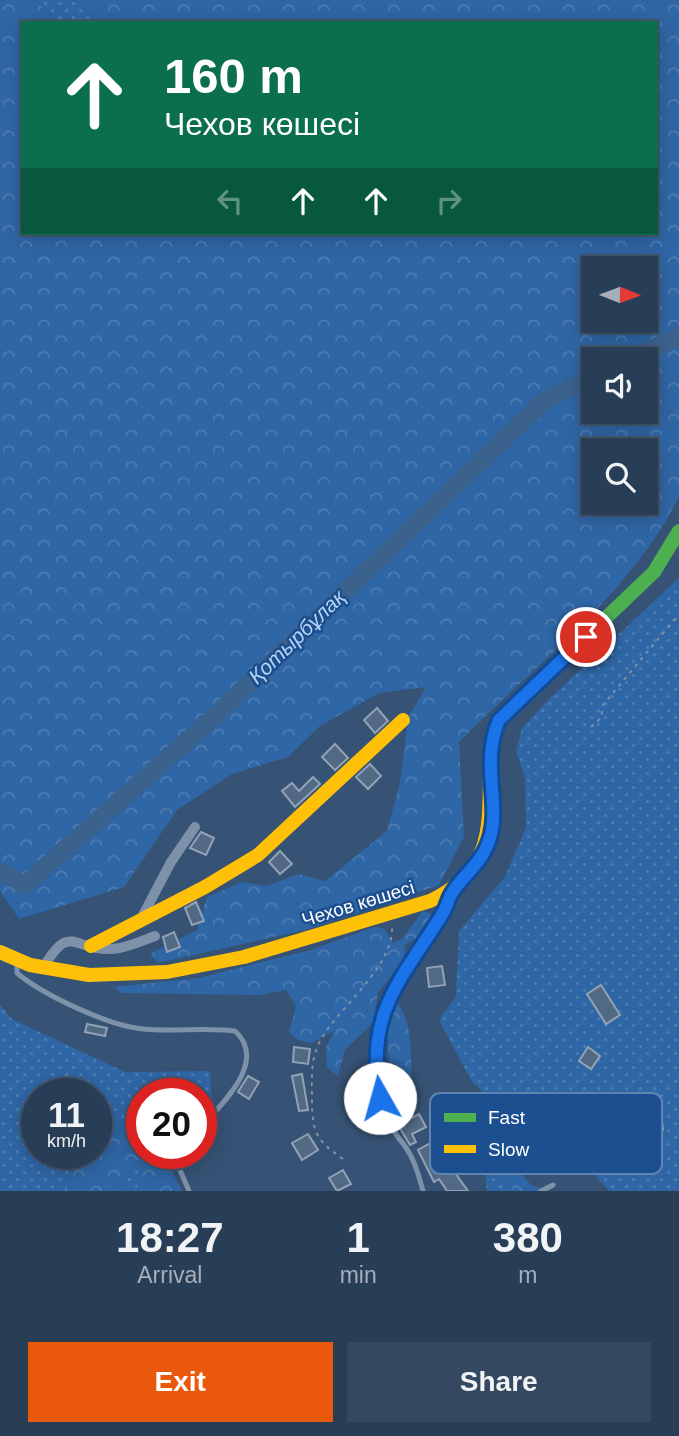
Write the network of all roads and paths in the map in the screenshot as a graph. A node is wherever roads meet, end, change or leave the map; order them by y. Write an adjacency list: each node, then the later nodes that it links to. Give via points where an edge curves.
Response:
1 (679, 531): 6 (main road, Чехов көшесі, via 654,572 499,720 488,760 492,824 488,844 480,861)
2 (679, 614): 4 (path, via 603,705 601,718)
3 (403, 720): 8 (main road, via 258,855)
4 (591, 727)
5 (195, 827): 8 (street)
6 (452, 892): 7 (main road, Чехов көшесі); 19 (lane, via 385,1007 376,1047 376,1074 386,1120 416,1166)
7 (390, 913): 13 (main road, Чехов көшесі, via 267,951 168,972 81,974); 15 (path, via 393,928 372,976 319,1043 312,1064 312,1124 322,1145)
8 (141, 919): 10 (main road)
9 (155, 936): 10 (street, via 114,949)
10 (91, 946): 13 (street, via 79,941 57,945)
11 (0, 952): 12 (main road, Чехов көшесі)
12 (18, 961): 13 (main road, Чехов көшесі); 14 (lane, via 17,972 34,988 104,1020 146,1030 235,1031 244,1038 248,1055 234,1089)
13 (43, 968)
14 (217, 1109)
15 (343, 1159)
16 (180, 1169): 18 (lane)
17 (553, 1185): 20 (lane)
18 (189, 1191)
19 (423, 1191)
20 (541, 1191)

